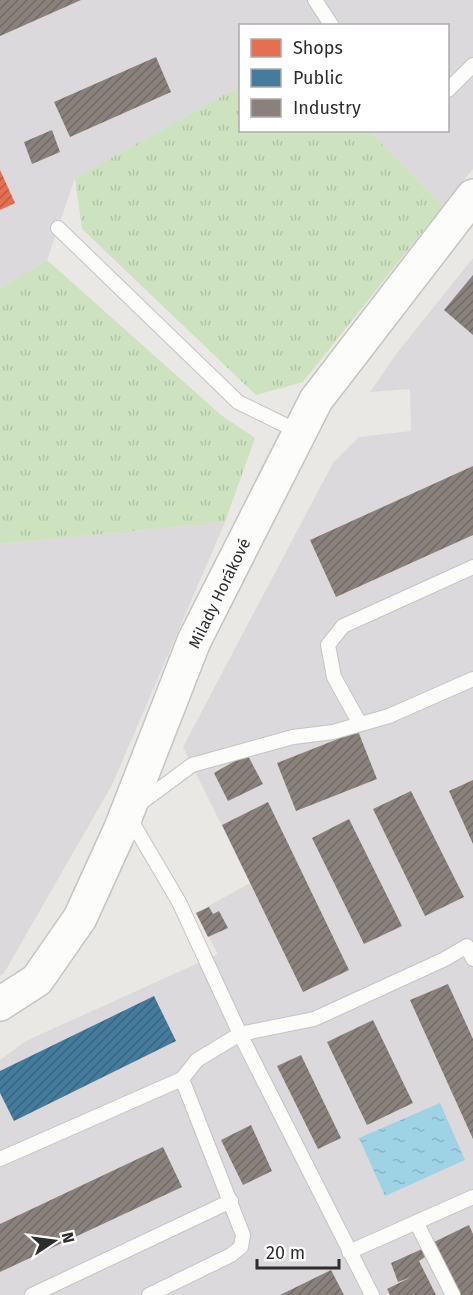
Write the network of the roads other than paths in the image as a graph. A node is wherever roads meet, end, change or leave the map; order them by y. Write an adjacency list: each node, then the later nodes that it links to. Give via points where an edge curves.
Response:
1 (315, 0): 2 (lane)
2 (331, 24)
3 (473, 65): 4 (lane)
4 (449, 88)
5 (473, 196): 7 (street, Milady Horákové, via 316,400)
6 (58, 228): 7 (lane, via 238,402)
7 (299, 432): 11 (street, Milady Horákové, via 194,641)
8 (473, 567): 10 (lane, via 343,626 328,645 334,677)
9 (473, 679): 10 (lane, via 389,716)
10 (360, 724): 11 (lane, via 293,737 192,765)
11 (127, 813): 14 (street, Milady Horákové, via 80,918 37,980); 15 (lane, via 179,902)
12 (470, 944): 13 (lane); 15 (lane, via 314,1018)
13 (473, 959)
14 (0, 1004)
15 (240, 1034): 16 (lane, via 197,1060); 21 (lane)
16 (182, 1079): 17 (lane); 19 (lane)
17 (0, 1159)
18 (473, 1197): 20 (lane)
19 (231, 1201): 22 (lane); 23 (lane, via 243,1235 242,1247)
20 (416, 1222): 21 (lane); 25 (lane)
21 (349, 1252): 24 (lane)
22 (32, 1295)
23 (149, 1295)
24 (372, 1295)
25 (453, 1295)

